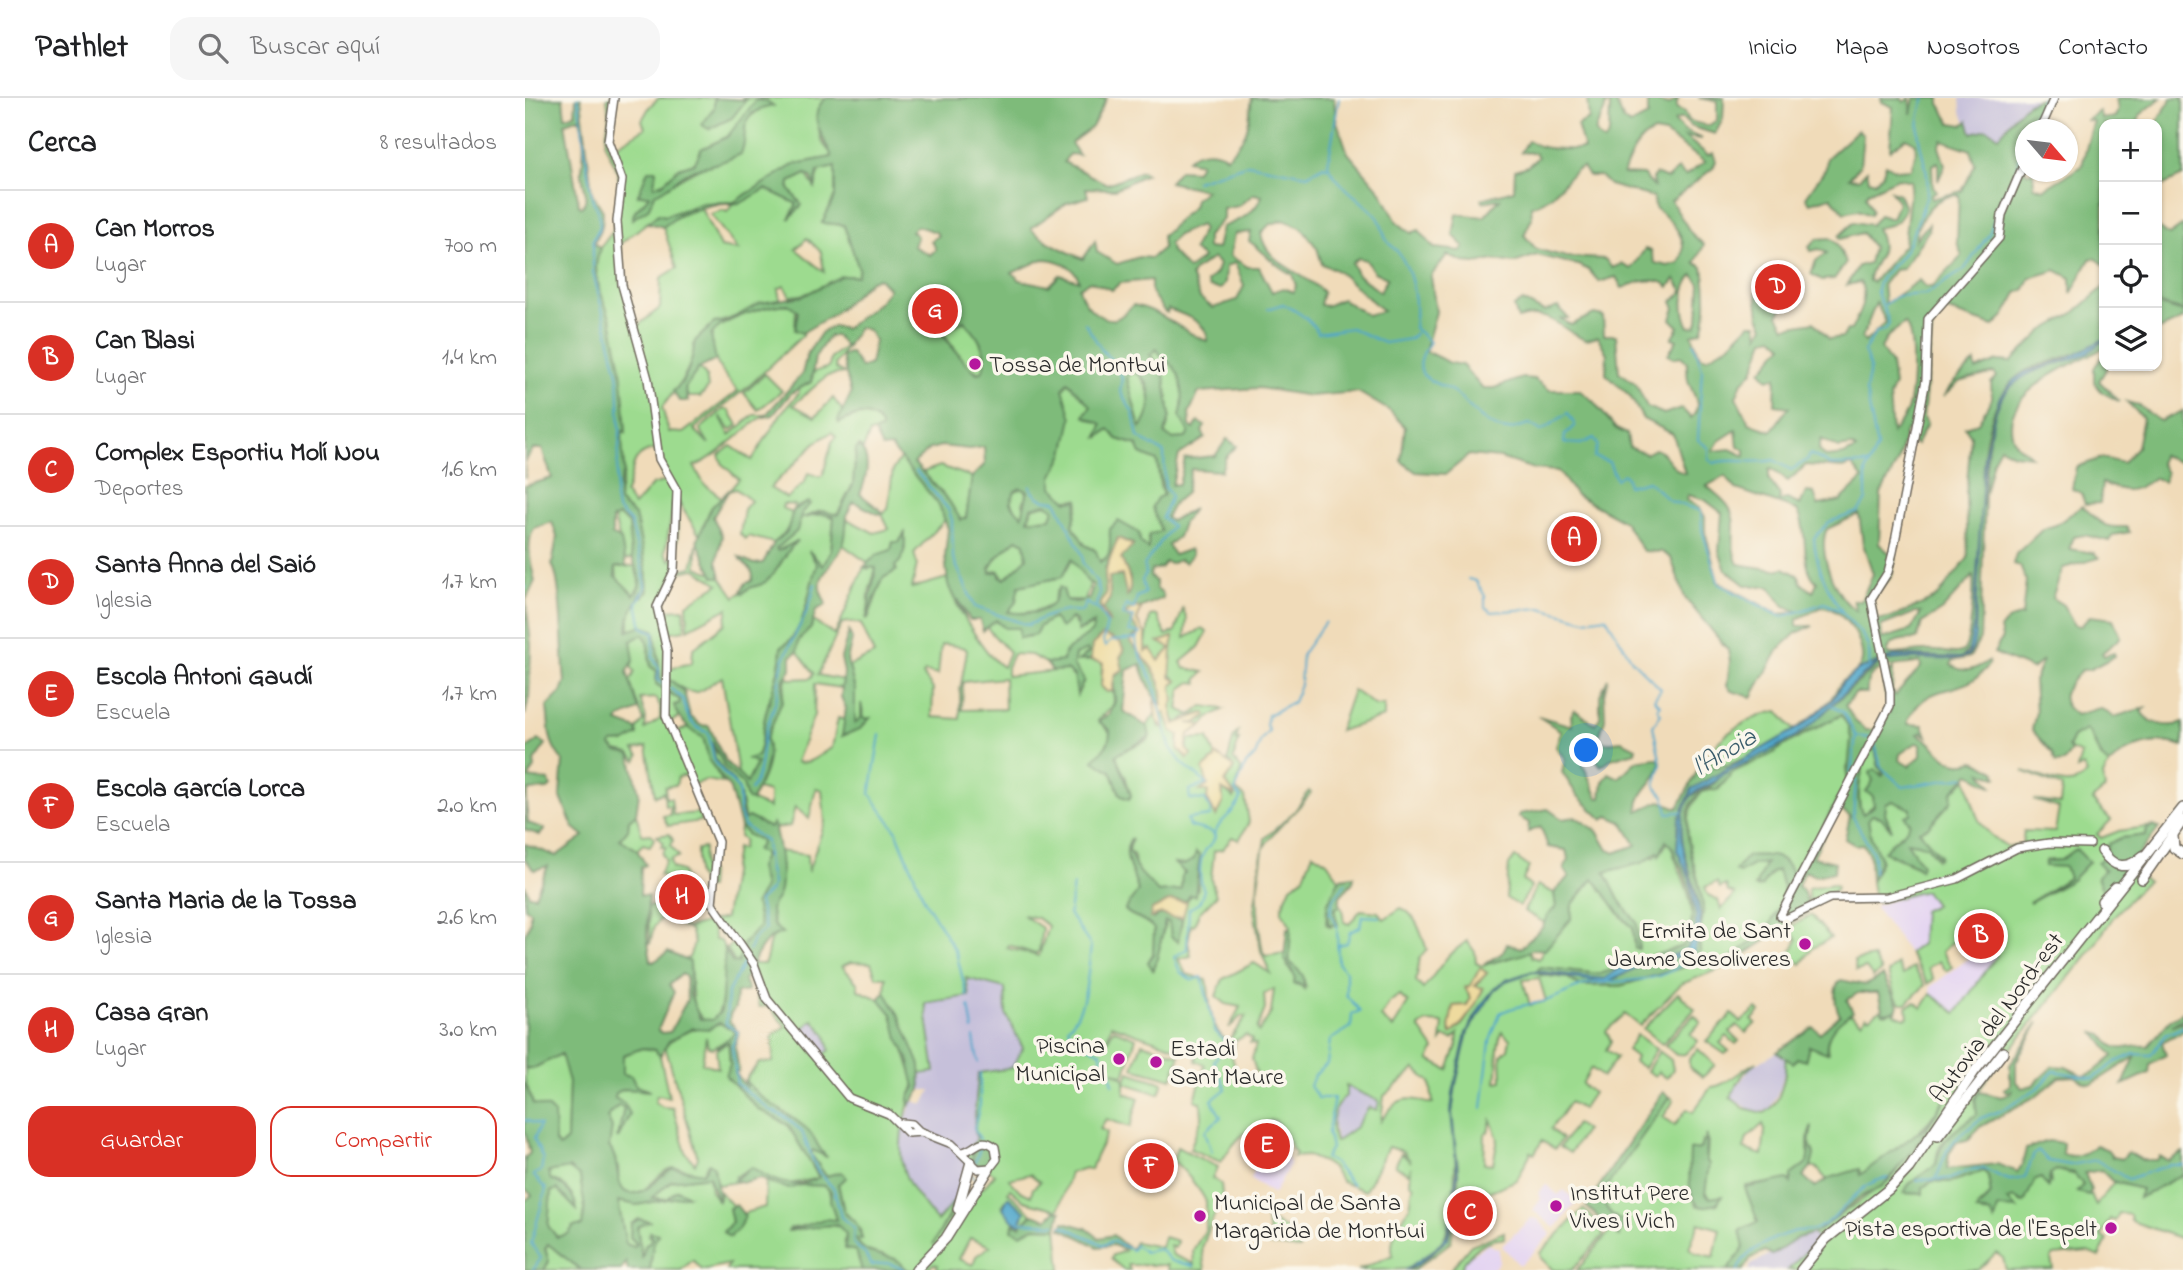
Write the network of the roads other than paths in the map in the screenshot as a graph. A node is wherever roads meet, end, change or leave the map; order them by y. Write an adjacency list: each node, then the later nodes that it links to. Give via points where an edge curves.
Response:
1 (614, 98): 16 (main road, via 608,141 622,180 617,221 622,285 648,379 658,454 677,491 674,571 657,607 667,651 668,722 718,843 712,901 753,961 767,999 849,1098)
2 (2054, 98): 3 (main road)
3 (2045, 119)
4 (2016, 182): 7 (main road, via 2002,215 1999,239 1928,319 1926,380 1893,552 1888,572 1871,599 1890,691 1889,709 1789,899 1788,916 1835,898 1839,892 1846,898 1887,897 1957,879 2017,848 2049,844)
5 (2183, 806): 9 (highway); 18 (highway, Autovia del Nord-est, via 1979,1065 1920,1155)
6 (2183, 818): 10 (highway, via 2172,844); 11 (highway); 15 (highway, Autovia del Nord-est, via 1973,1079)
7 (2089, 847)
8 (2102, 851): 9 (highway, via 2109,862 2120,867 2131,865)
9 (2147, 852): 12 (highway)
10 (2183, 854)
11 (2142, 879)
12 (2102, 901)
13 (2003, 1052): 15 (highway)
14 (1941, 1111): 18 (highway)
15 (1924, 1154): 20 (highway, Autovia del Nord-est, via 1895,1188 1826,1244)
16 (969, 1155): 17 (main road, via 978,1169); 17 (main road, via 981,1142 993,1146 997,1159); 19 (highway, via 958,1210)
17 (989, 1169): 19 (highway, via 946,1238)
18 (1896, 1182): 20 (highway, Autovia del Nord-est, via 1831,1234)
19 (921, 1265)
20 (1803, 1270)

